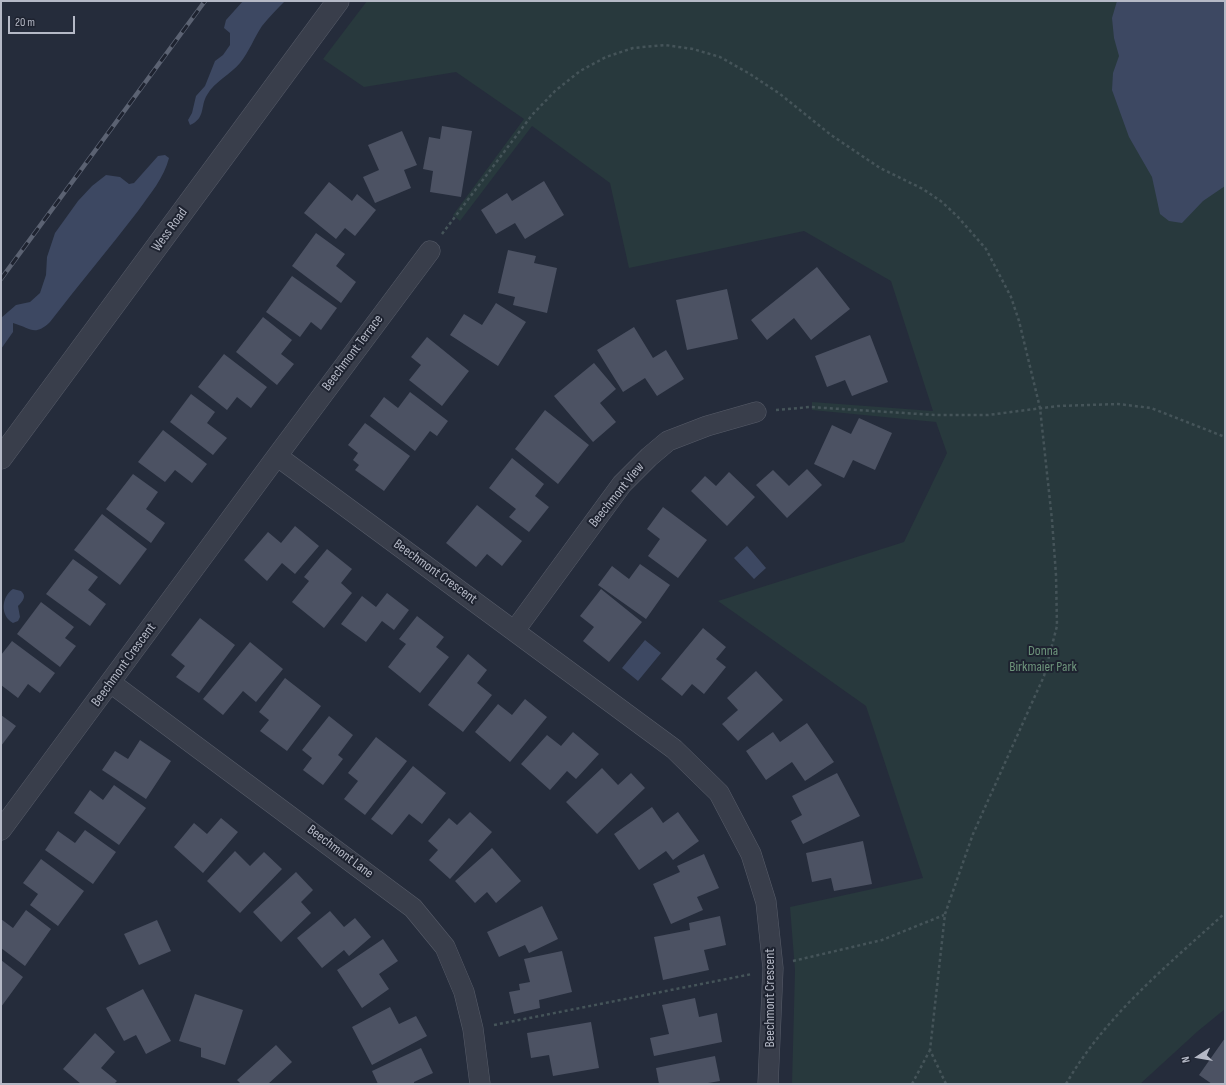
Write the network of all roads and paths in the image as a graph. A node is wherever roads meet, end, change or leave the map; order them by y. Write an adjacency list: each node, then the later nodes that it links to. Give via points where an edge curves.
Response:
1 (338, 1): 8 (street, Wess Road)
2 (454, 217): 4 (path, via 532,115 555,91 580,71 606,57 633,48 665,45 693,49 720,57 780,94 831,135 880,168 923,189 958,217 986,249 1011,297)
3 (430, 251): 7 (street, Beechmont Terrace)
4 (1040, 408): 5 (path, via 988,415 935,415 806,407); 6 (path, via 1118,404 1151,408); 13 (path, via 1053,543 1056,626 1044,676 973,834)
5 (756, 412): 9 (street, Beechmont View, via 707,426 668,441 648,457 622,484)
6 (1225, 438)
7 (277, 456): 9 (street, Beechmont Crescent); 10 (street, Beechmont Crescent)
8 (1, 458)
9 (515, 630): 14 (street, Beechmont Crescent, via 674,749 718,793 751,854 766,902)
10 (111, 683): 11 (street, Beechmont Crescent); 17 (street, Beechmont Lane, via 413,908 444,947 464,992 473,1029)
11 (1, 830)
12 (1225, 913): 21 (path, via 1142,989 1102,1034)
13 (945, 914): 14 (path, via 882,940); 16 (path)
14 (773, 968): 15 (path, via 754,974); 18 (street, Beechmont Crescent)
15 (489, 1026)
16 (930, 1050): 19 (path); 20 (path)
17 (480, 1084)
18 (768, 1084)
19 (912, 1084)
20 (946, 1084)
21 (1066, 1084)

